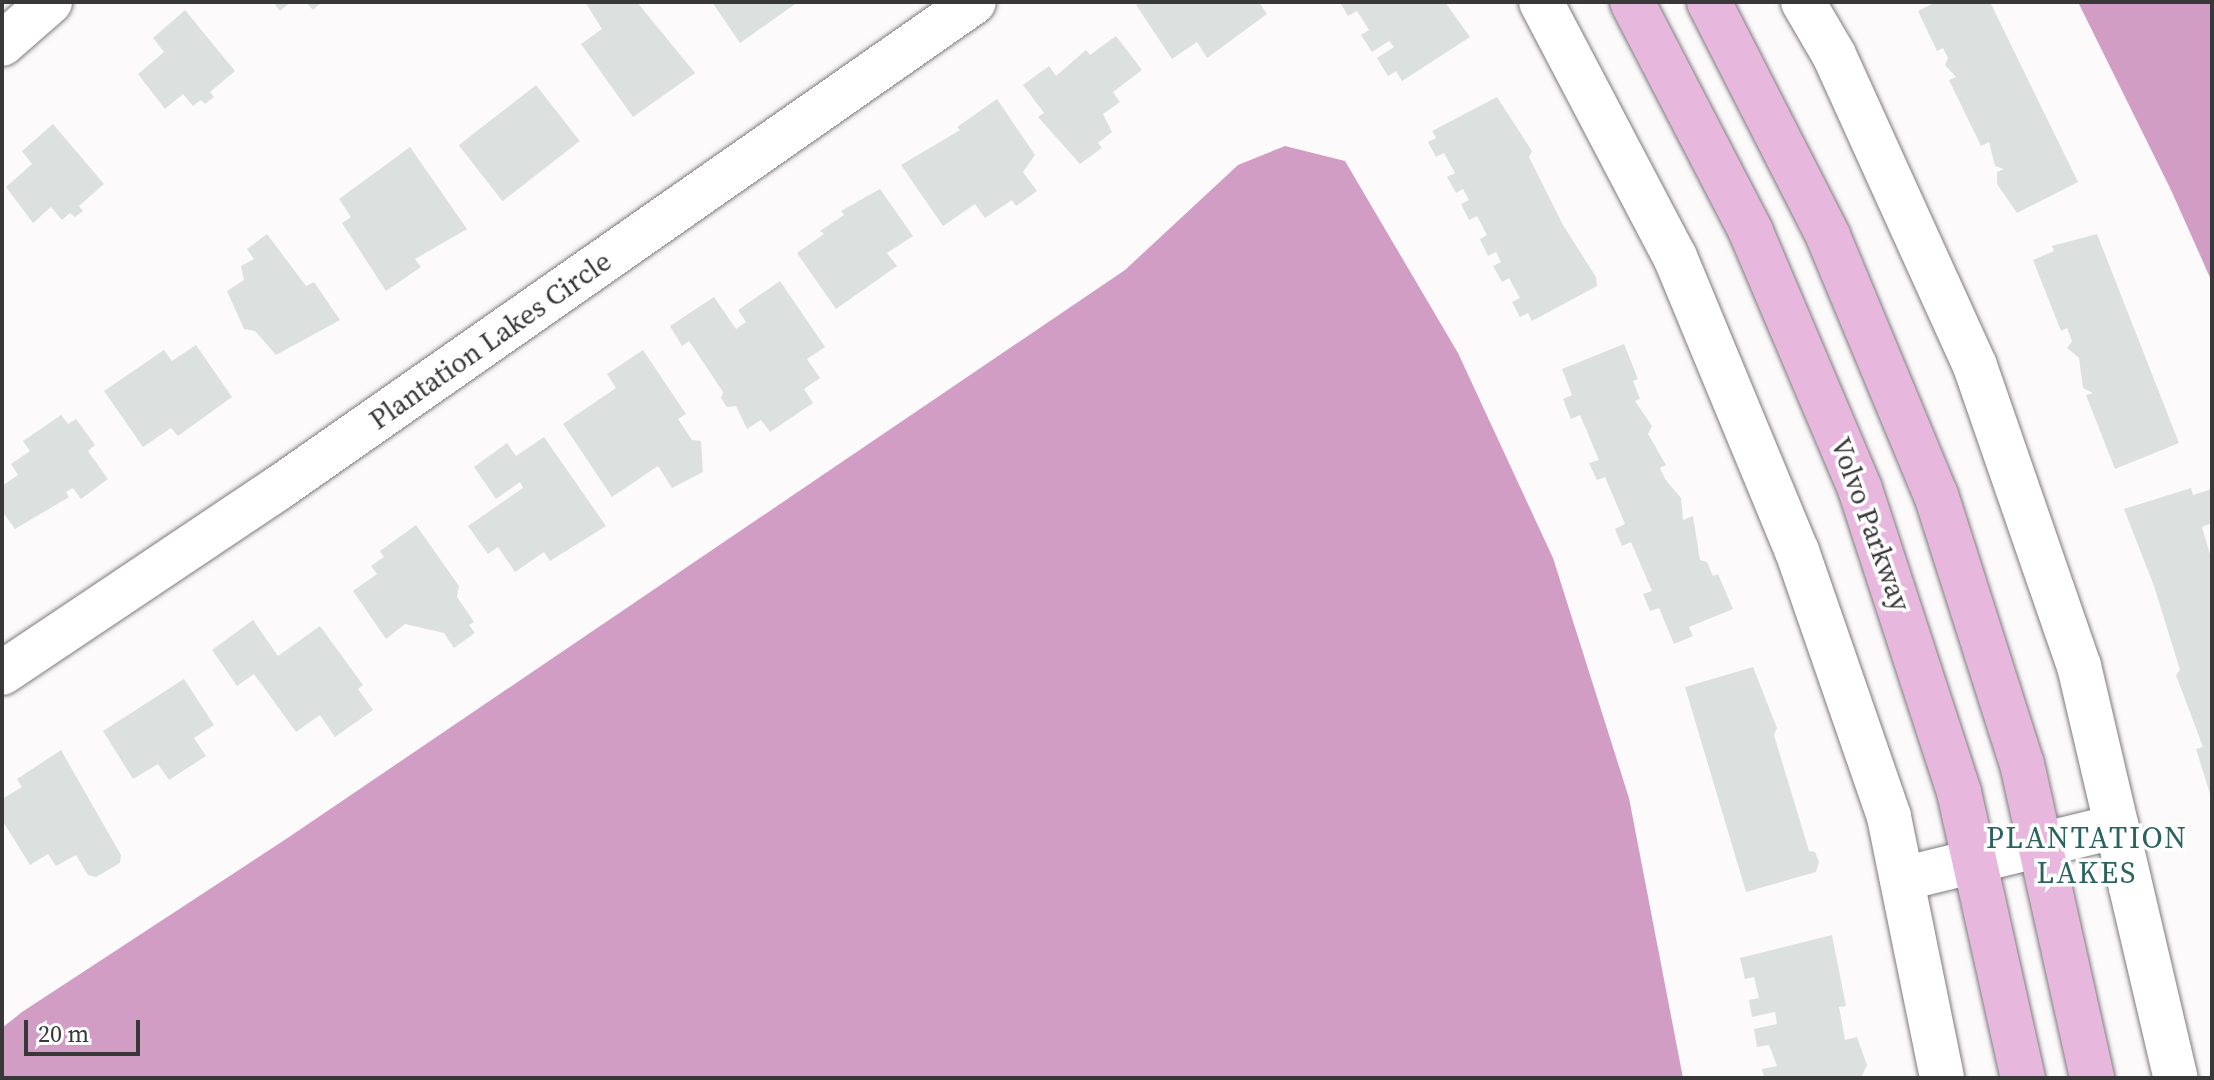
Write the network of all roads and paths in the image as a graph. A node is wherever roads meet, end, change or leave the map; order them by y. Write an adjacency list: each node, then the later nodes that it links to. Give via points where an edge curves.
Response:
1 (50, 2): 7 (street)
2 (974, 2): 8 (street, Plantation Lakes Circle, via 277,489)
3 (1541, 2): 12 (street, via 1675,257 1797,551 1889,817)
4 (1632, 2): 11 (main road, Volvo Parkway, via 1751,232 1814,375 1907,622)
5 (1709, 2): 10 (main road, via 1767,109 1886,367 1981,629)
6 (1803, 2): 9 (street, via 1834,55 1975,366 2079,666)
7 (2, 44)
8 (2, 673)
9 (2117, 826): 10 (street); 16 (street)
10 (2042, 844): 11 (street); 15 (main road)
11 (1977, 860): 12 (street); 14 (main road, Volvo Parkway)
12 (1902, 879): 13 (street)
13 (1942, 1078)
14 (2023, 1078)
15 (2092, 1078)
16 (2176, 1078)

